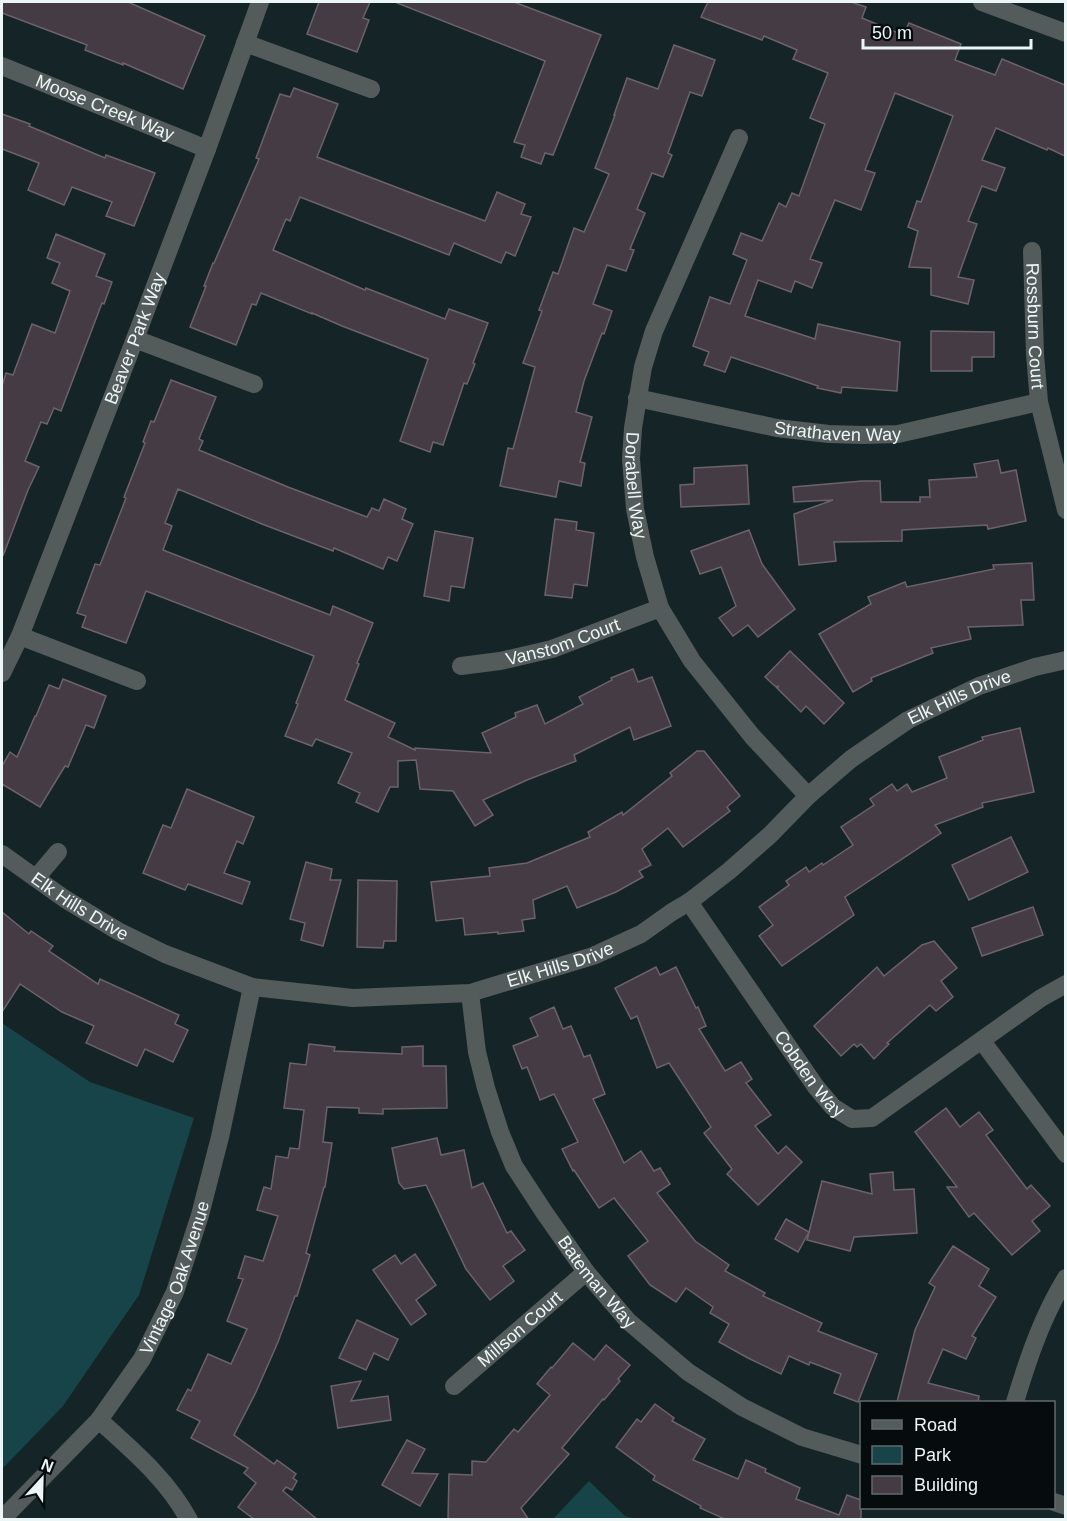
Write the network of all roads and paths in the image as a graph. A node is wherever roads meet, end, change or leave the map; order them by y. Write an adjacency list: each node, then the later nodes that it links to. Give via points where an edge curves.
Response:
1 (260, 2): 4 (street, Beaver Park Way)
2 (982, 2): 3 (street)
3 (1065, 33)
4 (245, 43): 6 (street); 8 (street, Beaver Park Way)
5 (2, 66): 8 (street, Moose Creek Way)
6 (371, 89)
7 (739, 138): 12 (street, Dorabell Way, via 654,331)
8 (207, 149): 10 (street, Beaver Park Way)
9 (1032, 251): 13 (street, Rossburn Court)
10 (135, 339): 11 (street); 16 (street, Beaver Park Way)
11 (254, 384)
12 (637, 398): 13 (street, Strathaven Way, via 777,428 863,435 898,434); 15 (street, Dorabell Way, via 631,459 635,509)
13 (1039, 402): 14 (street, Rossburn Court)
14 (1065, 510)
15 (660, 608): 18 (street, Vanstom Court, via 552,648); 21 (street, Dorabell Way, via 692,661 752,736)
16 (20, 636): 19 (street, Beaver Park Way); 20 (street)
17 (1065, 660): 21 (street, Elk Hills Drive, via 979,686 908,720 851,759)
18 (461, 666)
19 (2, 672)
20 (137, 681)
21 (808, 796): 25 (street, Elk Hills Drive, via 770,835)
22 (58, 852): 24 (street)
23 (2, 854): 24 (street, Elk Hills Drive)
24 (36, 878): 27 (street, Elk Hills Drive, via 118,931 165,954)
25 (689, 902): 28 (street, Elk Hills Drive, via 641,934 593,956); 29 (street, Cobden Way, via 816,1086 833,1107 852,1119 872,1118)
26 (1065, 984): 29 (street, Cobden Way)
27 (252, 987): 28 (street, Elk Hills Drive, via 352,998); 35 (street, Vintage Oak Avenue, via 220,1137 176,1292 142,1359)
28 (470, 993): 31 (street, Bateman Way, via 486,1088 514,1166)
29 (982, 1041): 30 (street)
30 (1065, 1154)
31 (586, 1272): 33 (street, Millson Court); 36 (street, Bateman Way, via 628,1321 688,1372 742,1407 802,1437)
32 (1065, 1278): 34 (street, via 1029,1355)
33 (454, 1386)
34 (1015, 1401)
35 (99, 1420): 37 (street, Vintage Oak Avenue); 38 (street, via 152,1470)
36 (860, 1455)
37 (2, 1517)
38 (189, 1520)

